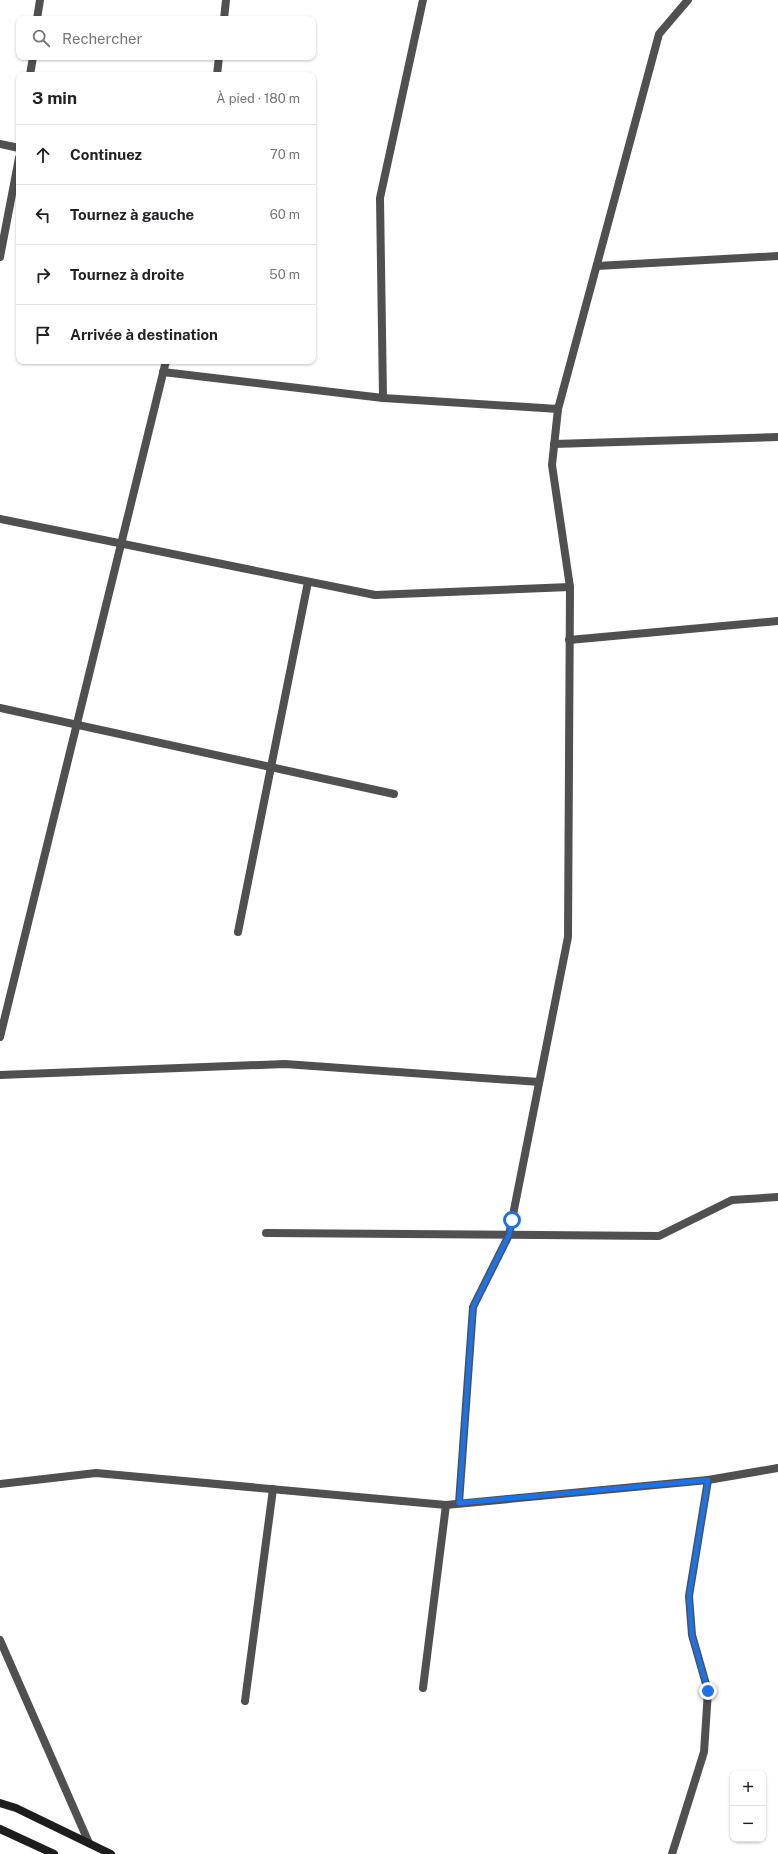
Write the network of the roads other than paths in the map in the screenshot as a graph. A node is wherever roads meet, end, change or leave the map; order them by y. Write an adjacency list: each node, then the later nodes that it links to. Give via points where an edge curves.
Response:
1 (40, 0): 5 (street)
2 (226, 0): 6 (street)
3 (423, 0): 19 (street, via 380,198)
4 (688, 0): 16 (street, via 659,34)
5 (37, 16)
6 (224, 16)
7 (32, 60): 9 (street)
8 (219, 60): 10 (street)
9 (30, 72)
10 (217, 72)
11 (0, 144): 12 (street)
12 (16, 147)
13 (16, 174): 15 (street)
14 (778, 256): 16 (street)
15 (0, 257)
16 (597, 266): 20 (street)
17 (165, 364): 18 (street)
18 (163, 372): 19 (street); 24 (street)
19 (383, 398): 20 (street)
20 (558, 409): 22 (street)
21 (778, 437): 22 (street)
22 (554, 444): 26 (street, via 552,465)
23 (0, 519): 24 (street)
24 (121, 544): 25 (street); 30 (street)
25 (308, 582): 26 (street, via 375,595); 31 (street)
26 (570, 587): 28 (street)
27 (778, 621): 28 (street)
28 (570, 640): 36 (street, via 568,937)
29 (0, 708): 30 (street)
30 (77, 725): 31 (street); 34 (street)
31 (270, 767): 32 (street); 33 (street)
32 (394, 794)
33 (238, 932)
34 (0, 1037)
35 (0, 1075): 36 (street, via 285,1064)
36 (539, 1082): 39 (street)
37 (778, 1197): 39 (street, via 732,1200 659,1236)
38 (266, 1233): 39 (street)
39 (509, 1235): 44 (street, via 473,1307)
40 (778, 1468): 41 (street)
41 (708, 1480): 44 (street); 54 (street, via 689,1596 692,1635 708,1691 704,1752)
42 (0, 1484): 43 (street, via 96,1473)
43 (273, 1489): 45 (street); 48 (street)
44 (459, 1503): 45 (street)
45 (446, 1505): 47 (street)
46 (0, 1640): 51 (street)
47 (423, 1688)
48 (245, 1701)
49 (0, 1803): 51 (main road)
50 (0, 1829): 52 (main road)
51 (89, 1843): 53 (main road)
52 (54, 1854)
53 (111, 1854)
54 (672, 1854)

